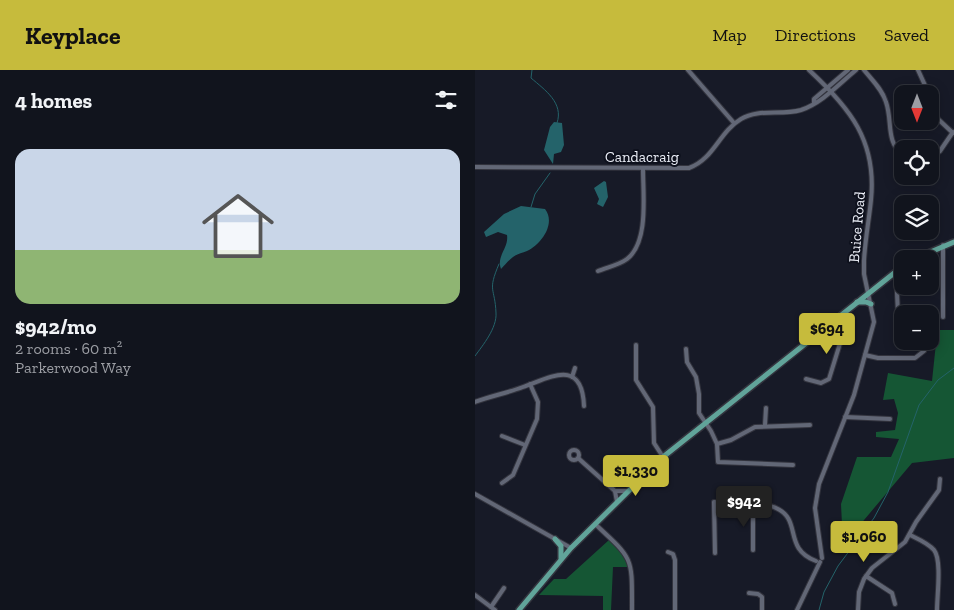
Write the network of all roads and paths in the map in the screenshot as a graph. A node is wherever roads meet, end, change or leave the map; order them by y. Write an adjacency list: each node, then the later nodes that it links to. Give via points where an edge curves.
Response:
1 (688, 70): 12 (street)
2 (809, 70): 8 (street, Buice Road)
3 (849, 70): 8 (street)
4 (856, 70): 9 (street, Candacraig)
5 (864, 70): 14 (street, via 884,96)
6 (918, 70): 7 (street)
7 (925, 85)
8 (827, 87): 9 (street, Buice Road); 10 (street, via 814,99)
9 (831, 91): 10 (street, Candacraig); 25 (street, Buice Road, via 859,129 871,159 872,189 864,261)
10 (814, 103): 12 (street, Candacraig, via 801,110 753,114)
11 (939, 120): 13 (street)
12 (735, 123): 17 (street, Candacraig, via 697,166 682,170)
13 (953, 132): 15 (street)
14 (894, 144)
15 (939, 153)
16 (475, 167): 17 (street, Candacraig)
17 (643, 169): 21 (street, via 639,244 625,260)
18 (954, 242): 19 (main road)
19 (943, 246): 20 (main road); 28 (street)
20 (934, 250)
21 (598, 270)
22 (894, 272): 23 (main road)
23 (887, 278): 24 (street); 25 (main road)
24 (894, 280)
25 (868, 293): 26 (main road); 27 (street, Buice Road)
26 (856, 302): 27 (main road); 29 (main road)
27 (871, 304): 33 (street, Buice Road, via 874,322)
28 (943, 317)
29 (829, 324): 36 (street, via 842,337 829,380 821,383); 43 (main road)
30 (636, 345): 50 (street, via 636,380 653,406 654,443)
31 (685, 349): 43 (street, via 687,362 696,377 699,413)
32 (924, 351): 33 (street, via 915,358)
33 (865, 355): 41 (street, Buice Road)
34 (575, 368): 35 (street)
35 (572, 377): 37 (street, via 554,374); 39 (street, via 583,390)
36 (806, 379)
37 (530, 384): 38 (street); 48 (street, via 539,410)
38 (475, 402)
39 (584, 406)
40 (766, 408): 44 (street)
41 (845, 417): 42 (street); 67 (street, Buice Road, via 819,484 815,508)
42 (890, 419)
43 (705, 423): 47 (street); 50 (main road)
44 (765, 425): 45 (street); 47 (street)
45 (810, 425)
46 (502, 436): 48 (street)
47 (717, 444): 51 (street, via 718,462)
48 (525, 445): 53 (street, via 513,475)
49 (577, 458): 54 (street)
50 (663, 458): 55 (main road)
51 (793, 465)
52 (940, 479): 60 (street, via 939,490)
53 (502, 483)
54 (615, 490): 55 (street); 57 (street)
55 (628, 491): 57 (main road)
56 (475, 494): 61 (street)
57 (617, 502): 59 (main road)
58 (753, 505): 63 (street); 65 (street, via 714,502); 67 (street, via 772,506 783,511 790,519 796,547 809,557)
59 (595, 524): 62 (main road); 76 (street, via 628,556 632,572)
60 (910, 534): 68 (street, via 899,548 876,564); 81 (street, via 937,552)
61 (555, 539): 62 (street); 66 (main road, via 562,550)
62 (571, 548): 66 (main road)
63 (753, 550)
64 (668, 552): 77 (street, via 675,560)
65 (715, 552)
66 (561, 559): 75 (main road)
67 (818, 559): 79 (street, Buice Road, via 817,568)
68 (866, 576): 72 (street, via 892,594); 80 (street, via 859,592)
69 (504, 588): 73 (street)
70 (749, 593): 78 (street, via 762,597)
71 (475, 595): 73 (street)
72 (895, 604)
73 (491, 607): 74 (street)
74 (495, 610)
75 (519, 610)
76 (632, 610)
77 (675, 610)
78 (762, 610)
79 (797, 610)
80 (858, 610)
81 (937, 610)

